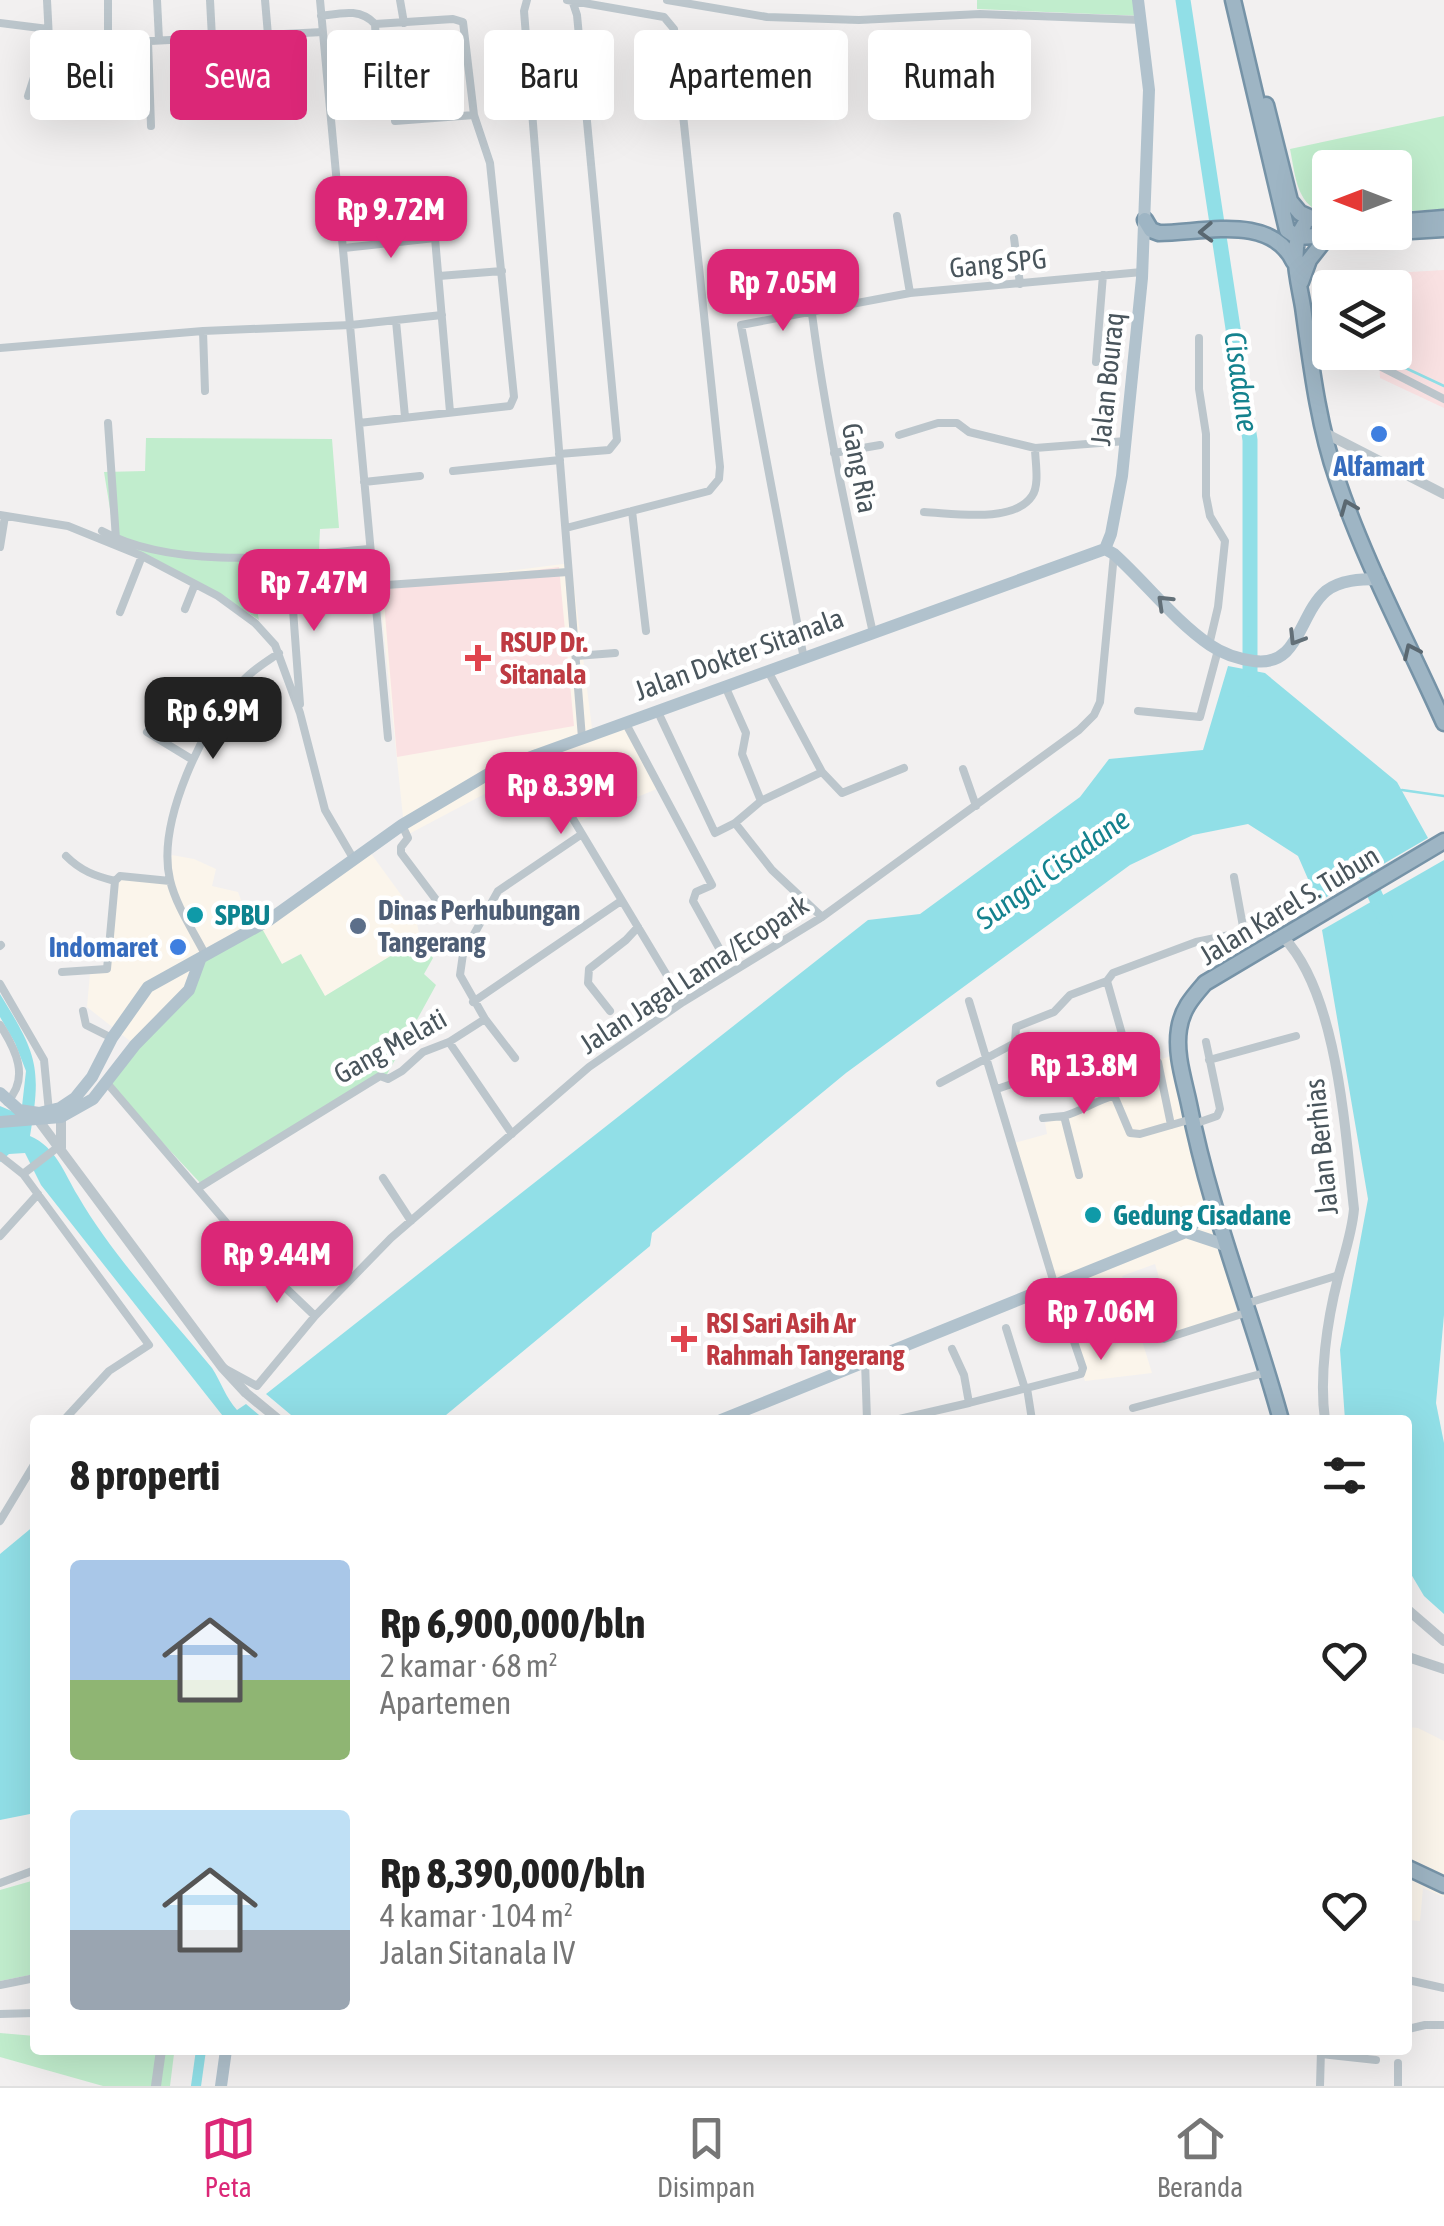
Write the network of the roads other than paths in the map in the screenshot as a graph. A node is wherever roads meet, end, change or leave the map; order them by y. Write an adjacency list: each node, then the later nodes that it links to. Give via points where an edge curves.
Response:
1 (47, 0): 21 (street)
2 (108, 0): 22 (street)
3 (157, 0): 28 (street)
4 (210, 0): 23 (street)
5 (265, 0): 24 (street)
6 (320, 0): 16 (street)
7 (400, 0): 20 (street)
8 (527, 0): 85 (street)
9 (570, 0): 85 (street, via 577,15 617,440 609,450); 90 (street, via 664,18 674,29 720,467 710,490)
10 (667, 0): 15 (street, via 767,17)
11 (981, 0): 15 (street)
12 (1138, 0): 17 (main road, Jalan Bouraq)
13 (1233, 0): 38 (highway)
14 (1242, 0): 42 (highway, via 1290,201)
15 (980, 14): 17 (street)
16 (322, 16): 19 (street, via 357,12); 26 (street)
17 (1141, 20): 40 (main road, Jalan Bouraq, via 1149,90)
18 (0, 22): 21 (street)
19 (375, 24): 20 (street); 25 (street)
20 (404, 24): 34 (street, via 462,22)
21 (48, 29)
22 (108, 30)
23 (212, 30)
24 (268, 30)
25 (375, 30)
26 (323, 32): 27 (street); 37 (street)
27 (307, 33)
28 (159, 40): 29 (street); 30 (street)
29 (170, 40)
30 (150, 41)
31 (30, 90): 32 (street)
32 (28, 96)
33 (150, 98): 36 (street)
34 (474, 115): 35 (street); 54 (street, via 490,162)
35 (464, 116)
36 (151, 126)
37 (339, 196): 50 (street, via 405,200); 51 (street)
38 (1278, 202): 45 (highway, via 1271,220); 47 (highway, via 1286,226)
39 (898, 216): 61 (street)
40 (1145, 216): 45 (highway, one-way to 40, via 1154,232); 56 (main road, Jalan Bouraq)
41 (1444, 218): 43 (highway)
42 (1312, 220)
43 (1412, 221)
44 (1444, 229): 48 (highway)
45 (1251, 230): 53 (highway, via 1284,244)
46 (1312, 230): 47 (highway)
47 (1300, 231): 53 (highway)
48 (1412, 231)
49 (1014, 238): 59 (street)
50 (411, 240): 51 (street); 58 (street, via 435,238)
51 (344, 248): 65 (street)
52 (1315, 250): 60 (highway)
53 (1297, 267): 60 (highway)
54 (502, 271): 58 (street); 75 (street, via 513,401)
55 (807, 272): 62 (street, Gang Ria)
56 (1142, 272): 57 (street, Gang SPG); 81 (main road, Jalan Bouraq)
57 (1103, 275): 59 (street, Gang SPG); 71 (street)
58 (438, 276): 63 (street)
59 (1020, 284): 61 (street, Gang SPG)
60 (1300, 288): 66 (highway)
61 (910, 293): 62 (street, Gang SPG)
62 (811, 310): 84 (street, Gang Ria); 113 (street, Gang SPG, via 741,325)
63 (442, 315): 64 (street); 75 (street)
64 (396, 321): 65 (street); 76 (street)
65 (351, 325): 67 (street); 78 (street)
66 (1306, 329): 68 (street); 80 (highway)
67 (203, 330): 70 (street); 73 (street)
68 (1312, 332)
69 (1199, 338): 109 (street, via 1206,496 1224,541)
70 (0, 348)
71 (1096, 362)
72 (1387, 370): 74 (street)
73 (205, 391)
74 (1444, 399)
75 (450, 412): 76 (street)
76 (404, 417): 78 (street)
77 (108, 423): 95 (street)
78 (359, 423): 88 (street)
79 (898, 434): 83 (street, via 957,423)
80 (1325, 434): 89 (street); 102 (highway, one-way to 80)
81 (1126, 441): 83 (street); 98 (main road, Jalan Bouraq)
82 (880, 445): 84 (street)
83 (1035, 448): 91 (street, via 1032,498 1019,506 995,516)
84 (834, 453): 108 (street, Gang Ria)
85 (559, 457): 86 (street); 93 (street)
86 (453, 471)
87 (420, 476): 88 (street)
88 (364, 482): 97 (street)
89 (1444, 494)
90 (632, 512): 93 (street); 107 (street)
91 (924, 512)
92 (2, 516): 96 (street); 99 (street, via 68,526)
93 (566, 528): 101 (street)
94 (102, 532): 95 (street)
95 (116, 539): 100 (street, via 143,550 190,555)
96 (0, 547)
97 (370, 549): 100 (street); 104 (street)
98 (1109, 552): 108 (main road, Jalan Dokter Sitanala); 109 (main road, one-way to 98); 130 (street, Jalan Jagal Lama/Ecopark, via 1094,715)
99 (142, 556): 103 (street); 106 (street)
100 (289, 556): 118 (street)
101 (568, 572): 104 (street); 112 (street)
102 (1378, 579): 109 (main road, one-way to 109, via 1330,588 1276,661); 120 (highway, one-way to 102)
103 (195, 584): 105 (street); 110 (street, via 255,623)
104 (373, 586): 123 (street)
105 (185, 609)
106 (120, 612)
107 (646, 631)
108 (873, 633): 113 (main road, Jalan Dokter Sitanala)
109 (1218, 650): 117 (street, via 1200,718)
110 (278, 654): 118 (street); 125 (street, via 235,690)
111 (615, 654): 112 (street)
112 (576, 656): 122 (street)
113 (804, 659): 114 (main road, Jalan Dokter Sitanala)
114 (768, 671): 115 (main road, Jalan Dokter Sitanala); 128 (street)
115 (724, 686): 116 (main road, Jalan Dokter Sitanala); 129 (street, via 746,734 742,754)
116 (657, 710): 119 (main road, Jalan Dokter Sitanala); 131 (street, via 715,833)
117 (1138, 711)
118 (300, 714): 136 (street, via 325,810)
119 (625, 722): 122 (main road, Jalan Dokter Sitanala); 145 (street, via 712,884 693,901)
120 (1444, 723)
121 (147, 732): 125 (street)
122 (582, 732): 124 (main road, Jalan Dokter Sitanala)
123 (388, 738)
124 (534, 754): 132 (main road, Jalan Dokter Sitanala); 133 (street)
125 (192, 760): 139 (street, via 169,829)
126 (904, 768): 128 (street, via 842,793)
127 (963, 769): 130 (street)
128 (822, 772): 129 (street)
129 (761, 801): 131 (street)
130 (976, 806): 142 (street, Jalan Jagal Lama/Ecopark)
131 (735, 823): 142 (street)
132 (402, 825): 136 (main road, Jalan Dokter Sitanala); 140 (street, via 408,838 400,853)
133 (582, 834): 141 (street); 152 (street, via 498,891 464,954 460,975)
134 (1438, 844): 144 (highway, Jalan Karel S. Tubun)
135 (66, 856): 138 (street, via 90,874)
136 (354, 858): 146 (main road, Jalan Dokter Sitanala)
137 (1234, 878): 148 (street, via 1244,932 1196,942)
138 (115, 881): 139 (street, via 120,876); 147 (street, via 108,968)
139 (170, 882): 146 (street)
140 (437, 901)
141 (621, 901): 143 (street); 152 (street, Gang Melati)
142 (822, 917): 153 (street, Jalan Jagal Lama/Ecopark)
143 (638, 927): 153 (street); 154 (street, via 589,970 588,984)
144 (1284, 938): 177 (highway, Jalan Karel S. Tubun, via 1205,983 1186,1005 1178,1054); 192 (street, Jalan Berhias, via 1303,963 1330,1038 1354,1209)
145 (719, 948)
146 (203, 958): 150 (main road, Jalan Dokter Sitanala, via 160,978); 156 (main road, via 189,990)
147 (62, 972)
148 (1107, 981): 163 (street, via 1016,1026 1014,1043); 164 (street, via 1124,1041)
149 (0, 984): 174 (street, via 44,1060)
150 (140, 996): 156 (main road, via 154,1001); 160 (main road, Jalan Dokter Sitanala)
151 (969, 1001): 163 (street)
152 (473, 1002): 157 (street, Gang Melati)
153 (683, 1002): 179 (street, Jalan Jagal Lama/Ecopark, via 589,1068)
154 (610, 1011)
155 (83, 1012): 160 (street, via 86,1025)
156 (163, 1017): 169 (main road)
157 (484, 1019): 161 (street, Gang Melati); 165 (street)
158 (0, 1025): 172 (street, via 21,1077)
159 (1296, 1036): 166 (street)
160 (112, 1038): 174 (main road, Jalan Dokter Sitanala, via 92,1078)
161 (449, 1042): 179 (street); 185 (street, Gang Melati, via 422,1052 402,1072 362,1086)
162 (1206, 1042): 166 (street)
163 (986, 1056): 168 (street); 170 (street)
164 (1098, 1056): 167 (street); 170 (street)
165 (514, 1058)
166 (1209, 1060): 177 (street, via 1220,1110)
167 (1106, 1074): 171 (street); 178 (street, via 1158,1062)
168 (940, 1082)
169 (107, 1083): 174 (main road, via 80,1109); 185 (street)
170 (997, 1090): 193 (street)
171 (1113, 1096): 173 (street); 178 (street, via 1130,1134)
172 (8, 1101): 174 (main road)
173 (1064, 1116): 175 (street); 183 (street)
174 (45, 1117): 176 (main road); 180 (street); 180 (street)
175 (1043, 1118)
176 (0, 1122)
177 (1192, 1122): 178 (street); 187 (highway, Jalan Karel S. Tubun)
178 (1171, 1125)
179 (512, 1134): 188 (street, Jalan Jagal Lama/Ecopark)
180 (58, 1149): 182 (street); 200 (street)
181 (0, 1156): 182 (street)
182 (26, 1172): 186 (street)
183 (1079, 1175)
184 (383, 1178): 188 (street)
185 (198, 1188): 195 (street)
186 (38, 1194): 190 (street); 206 (street, via 149,1345 109,1371)
187 (1213, 1204): 189 (main road); 191 (highway, Jalan Karel S. Tubun)
188 (411, 1222): 195 (street, Jalan Jagal Lama/Ecopark)
189 (1186, 1232): 191 (main road); 193 (main road)
190 (0, 1236)
191 (1225, 1245): 194 (highway, Jalan Karel S. Tubun)
192 (1339, 1275): 194 (street); 214 (street, Jalan Berhias, via 1326,1355)
193 (1054, 1283): 199 (main road); 202 (street, via 1083,1372)
194 (1246, 1308): 197 (street); 201 (highway, Jalan Karel S. Tubun)
195 (315, 1316): 200 (street, Jalan Jagal Lama/Ecopark, via 257,1386)
196 (1006, 1328): 202 (street)
197 (1164, 1338)
198 (952, 1349): 203 (street)
199 (865, 1360): 208 (main road); 209 (street)
200 (225, 1371): 207 (street)
201 (1268, 1372): 204 (street); 213 (highway, Jalan Karel S. Tubun)
202 (1026, 1388): 203 (street); 212 (street)
203 (969, 1403): 205 (street)
204 (1133, 1408)
205 (935, 1412): 210 (street); 211 (street)
206 (69, 1415)
207 (273, 1415)
208 (732, 1415)
209 (867, 1415)
210 (920, 1415)
211 (939, 1415)
212 (1031, 1415)
213 (1280, 1415)
214 (1325, 1415)
215 (30, 1471): 216 (street)
216 (0, 1521)
217 (1412, 1614): 218 (street)
218 (1444, 1642)
219 (1412, 1659): 220 (street)
220 (1444, 1670)
221 (1412, 1870): 224 (highway)
222 (30, 1872): 223 (street)
223 (0, 1883)
224 (1444, 1885)
225 (30, 1979): 227 (street)
226 (1412, 1981): 228 (street)
227 (0, 1984)
228 (1444, 1988)
229 (0, 2014): 230 (street)
230 (30, 2014)
231 (1444, 2025): 232 (street)
232 (1412, 2029)
233 (160, 2055): 239 (street)
234 (225, 2055): 240 (main road)
235 (1321, 2055): 241 (street)
236 (1342, 2055): 237 (street)
237 (1376, 2060)
238 (1398, 2063): 242 (street)
239 (156, 2086)
240 (221, 2086)
241 (1320, 2086)
242 (1398, 2086)

